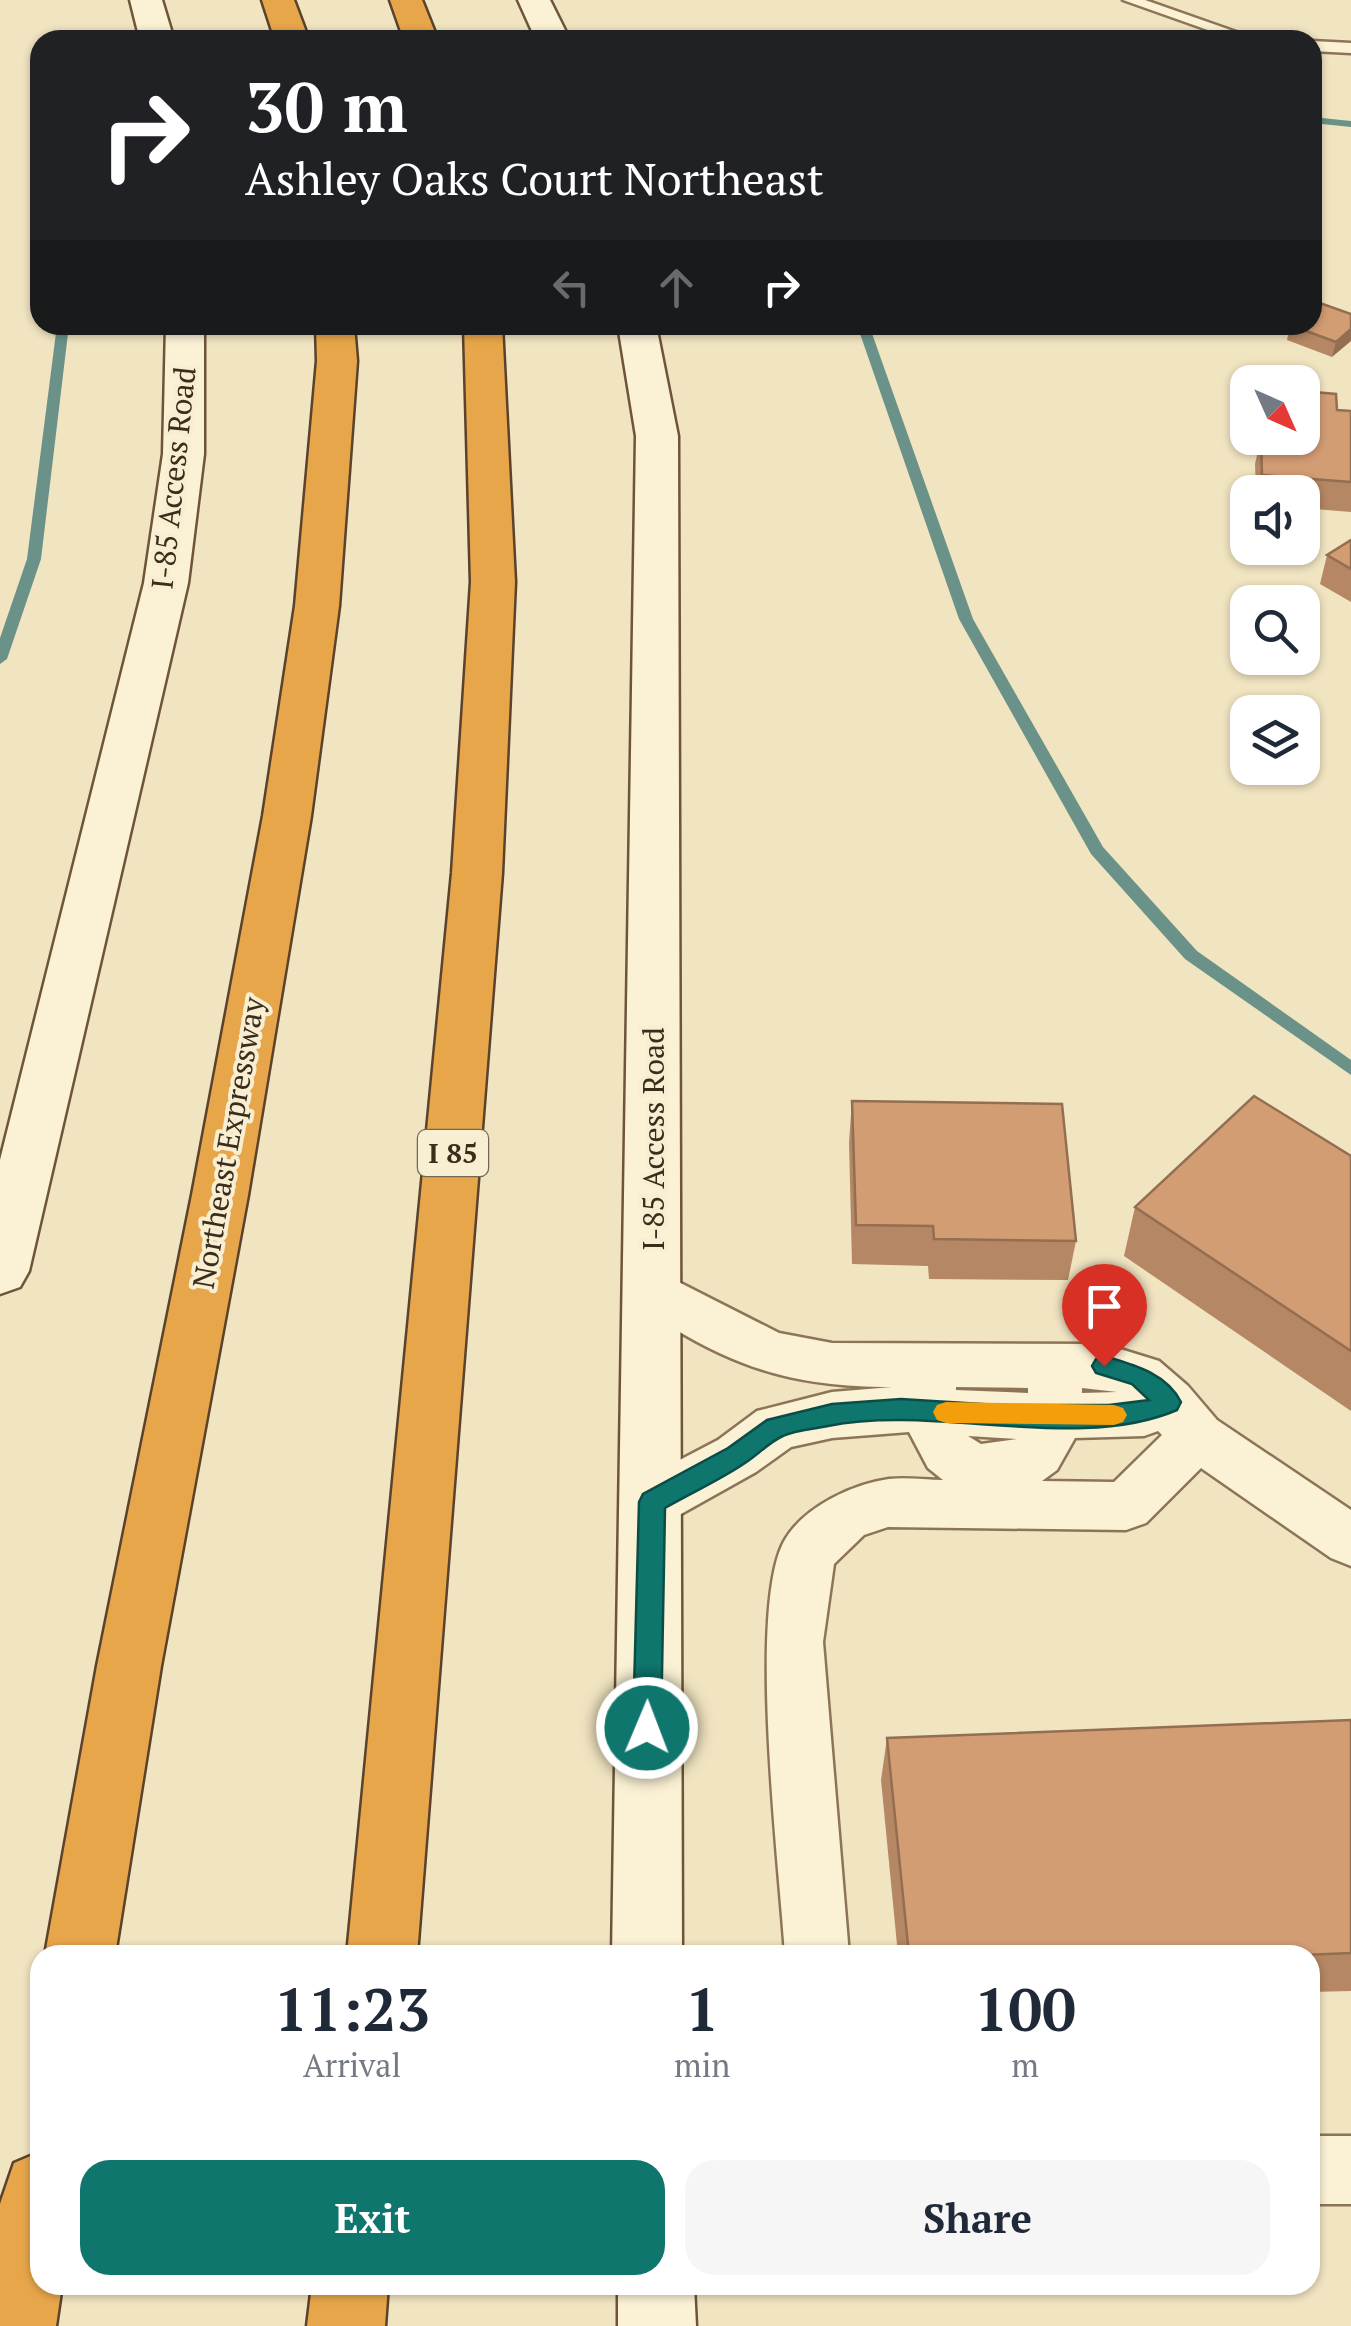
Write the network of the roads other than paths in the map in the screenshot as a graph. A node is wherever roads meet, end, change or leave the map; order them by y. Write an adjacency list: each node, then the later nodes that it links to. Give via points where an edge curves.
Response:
1 (1130, 0): 4 (lane)
2 (524, 9): 3 (main road)
3 (543, 30)
4 (1221, 30)
5 (1322, 47): 6 (lane)
6 (1351, 48)
7 (616, 335): 12 (main road)
8 (639, 335): 12 (main road, I-85 Access Road)
9 (197, 337): 13 (main road, I-85 Access Road, via 152,654)
10 (485, 337): 21 (highway, I 85, via 493,582 478,873)
11 (336, 343): 20 (highway, Northeast Expressway, via 317,606 288,816)
12 (649, 378): 14 (main road, I-85 Access Road, via 657,436 658,595)
13 (0, 1271)
14 (653, 1290): 15 (street, via 774,1354); 18 (main road, I-85 Access Road)
15 (929, 1389): 16 (street); 16 (street, via 947,1452 966,1465 1030,1462 1043,1450); 18 (street, via 901,1409 776,1427)
16 (1055, 1391): 17 (street)
17 (1184, 1419): 19 (street); 23 (street, via 1126,1506 888,1503 844,1518 808,1554 794,1642)
18 (652, 1502): 22 (main road, I-85 Access Road)
19 (1351, 1541)
20 (82, 1945)
21 (383, 1945)
22 (648, 1945)
23 (816, 1945)
24 (1320, 2170): 25 (street)
25 (1351, 2170)
26 (30, 2249): 29 (highway)
27 (349, 2295): 30 (highway)
28 (656, 2295): 31 (main road)
29 (17, 2326)
30 (346, 2326)
31 (657, 2326)

